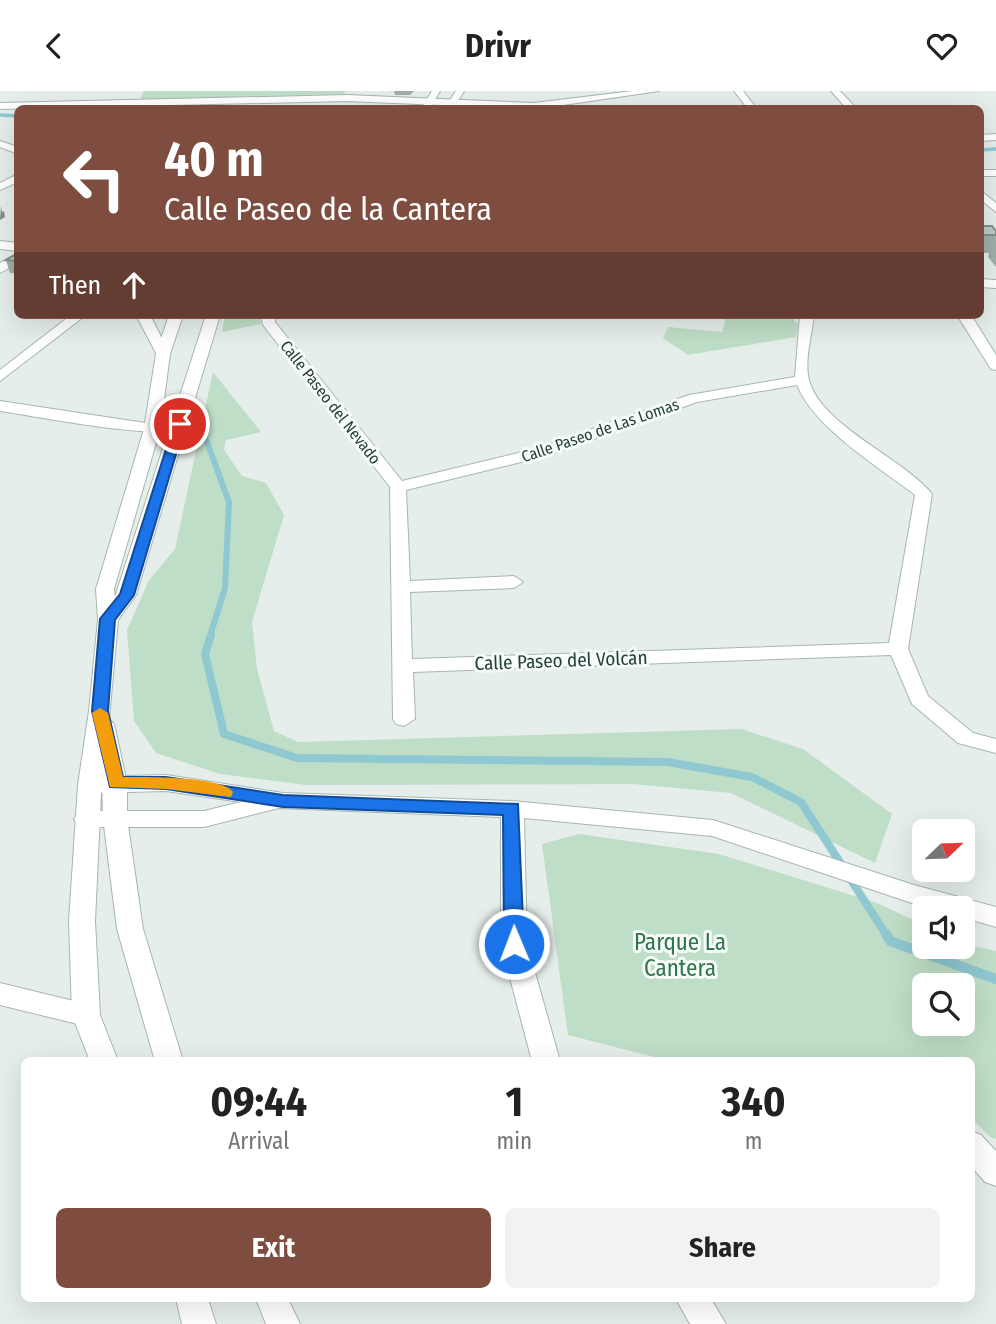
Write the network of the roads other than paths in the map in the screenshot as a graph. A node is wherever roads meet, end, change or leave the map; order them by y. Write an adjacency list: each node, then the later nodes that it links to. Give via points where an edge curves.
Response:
1 (57, 91): 12 (street)
2 (460, 91): 14 (street)
3 (738, 91): 16 (street)
4 (835, 91): 17 (street)
5 (656, 94): 9 (street)
6 (350, 95): 8 (street); 10 (street)
7 (136, 99): 10 (street); 13 (street)
8 (430, 100): 14 (street)
9 (571, 100): 15 (street)
10 (266, 102)
11 (0, 103): 12 (street)
12 (49, 104): 13 (street)
13 (80, 105)
14 (450, 105)
15 (540, 105)
16 (750, 105)
17 (849, 105)
18 (74, 319): 26 (street)
19 (146, 319): 24 (street)
20 (268, 319): 31 (street, Calle Paseo del Nevado)
21 (807, 319): 27 (street)
22 (967, 319): 25 (street)
23 (193, 322): 24 (street); 29 (street)
24 (163, 354): 30 (street)
25 (996, 366)
26 (0, 377)
27 (802, 380): 31 (street, Calle Paseo de Las Lomas, via 694,398 540,453); 35 (street, via 807,397 827,417 924,494)
28 (0, 406): 30 (street)
29 (179, 428): 30 (street); 34 (street, via 127,595)
30 (152, 429): 34 (street, via 105,589)
31 (398, 487): 33 (street)
32 (514, 582): 33 (street)
33 (402, 587): 36 (street)
34 (108, 619): 37 (street)
35 (898, 649): 36 (street, Calle Paseo del Volcán); 39 (street, via 919,699 966,738)
36 (403, 666): 38 (street)
37 (100, 711): 40 (street); 41 (street)
38 (404, 719)
39 (996, 746)
40 (116, 783): 41 (street); 42 (street, via 166,783); 44 (street)
41 (89, 785): 45 (street)
42 (283, 801): 43 (street); 44 (street, via 204,819)
43 (512, 809): 46 (street, via 713,828); 51 (street, via 514,944)
44 (115, 818): 45 (street); 50 (street, via 130,929)
45 (86, 819): 48 (street, via 82,921)
46 (996, 917)
47 (0, 994): 48 (street)
48 (86, 1015): 49 (street)
49 (102, 1057)
50 (168, 1057)
51 (544, 1057)
52 (193, 1302): 55 (street)
53 (273, 1302): 56 (street)
54 (694, 1302): 57 (street)
55 (199, 1324)
56 (283, 1324)
57 (709, 1324)

